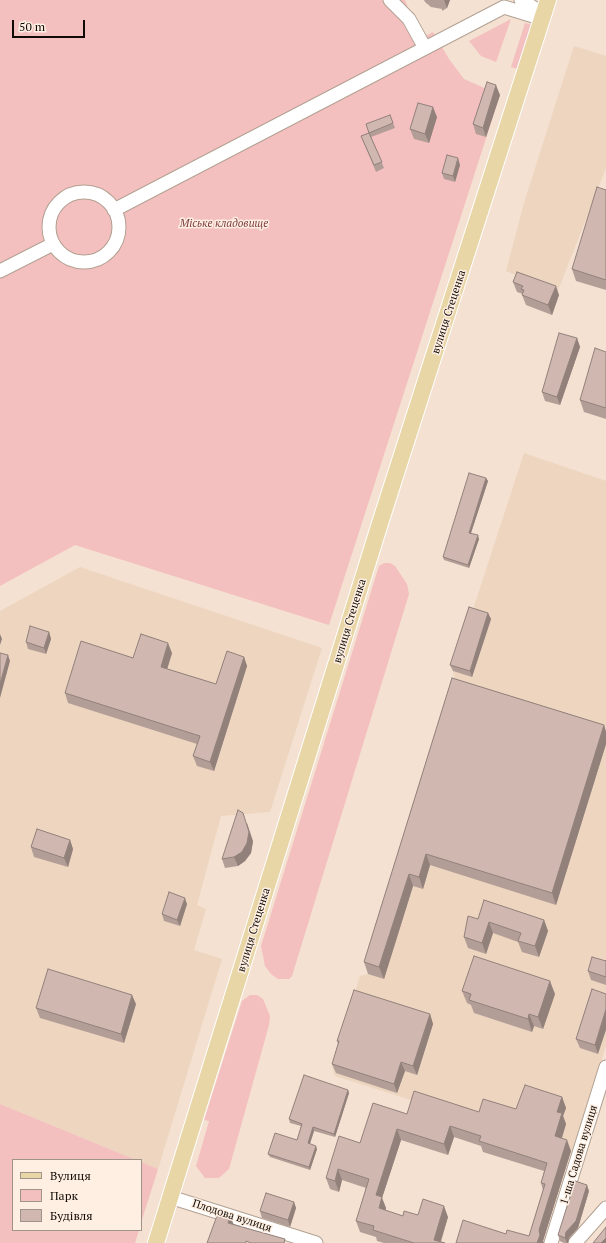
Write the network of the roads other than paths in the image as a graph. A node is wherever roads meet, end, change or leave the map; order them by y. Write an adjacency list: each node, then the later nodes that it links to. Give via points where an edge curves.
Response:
1 (390, 0): 4 (street, via 409,19)
2 (521, 0): 3 (street)
3 (545, 11): 4 (street, via 504,7); 9 (main road, вулиця Стеценка, via 381,520)
4 (425, 48): 5 (street)
5 (114, 210): 6 (street, via 100,196 85,193 70,195 54,210 50,221); 6 (street, via 118,219 117,239 104,256 93,261 70,260)
6 (53, 244): 7 (street)
7 (0, 271)
8 (606, 1067): 13 (street, 1-ша Садова вулиця)
9 (170, 1197): 11 (main road, вулиця Стеценка); 12 (street, Плодова вулиця)
10 (606, 1208): 14 (street)
11 (156, 1243)
12 (316, 1243)
13 (551, 1243)
14 (575, 1243)

